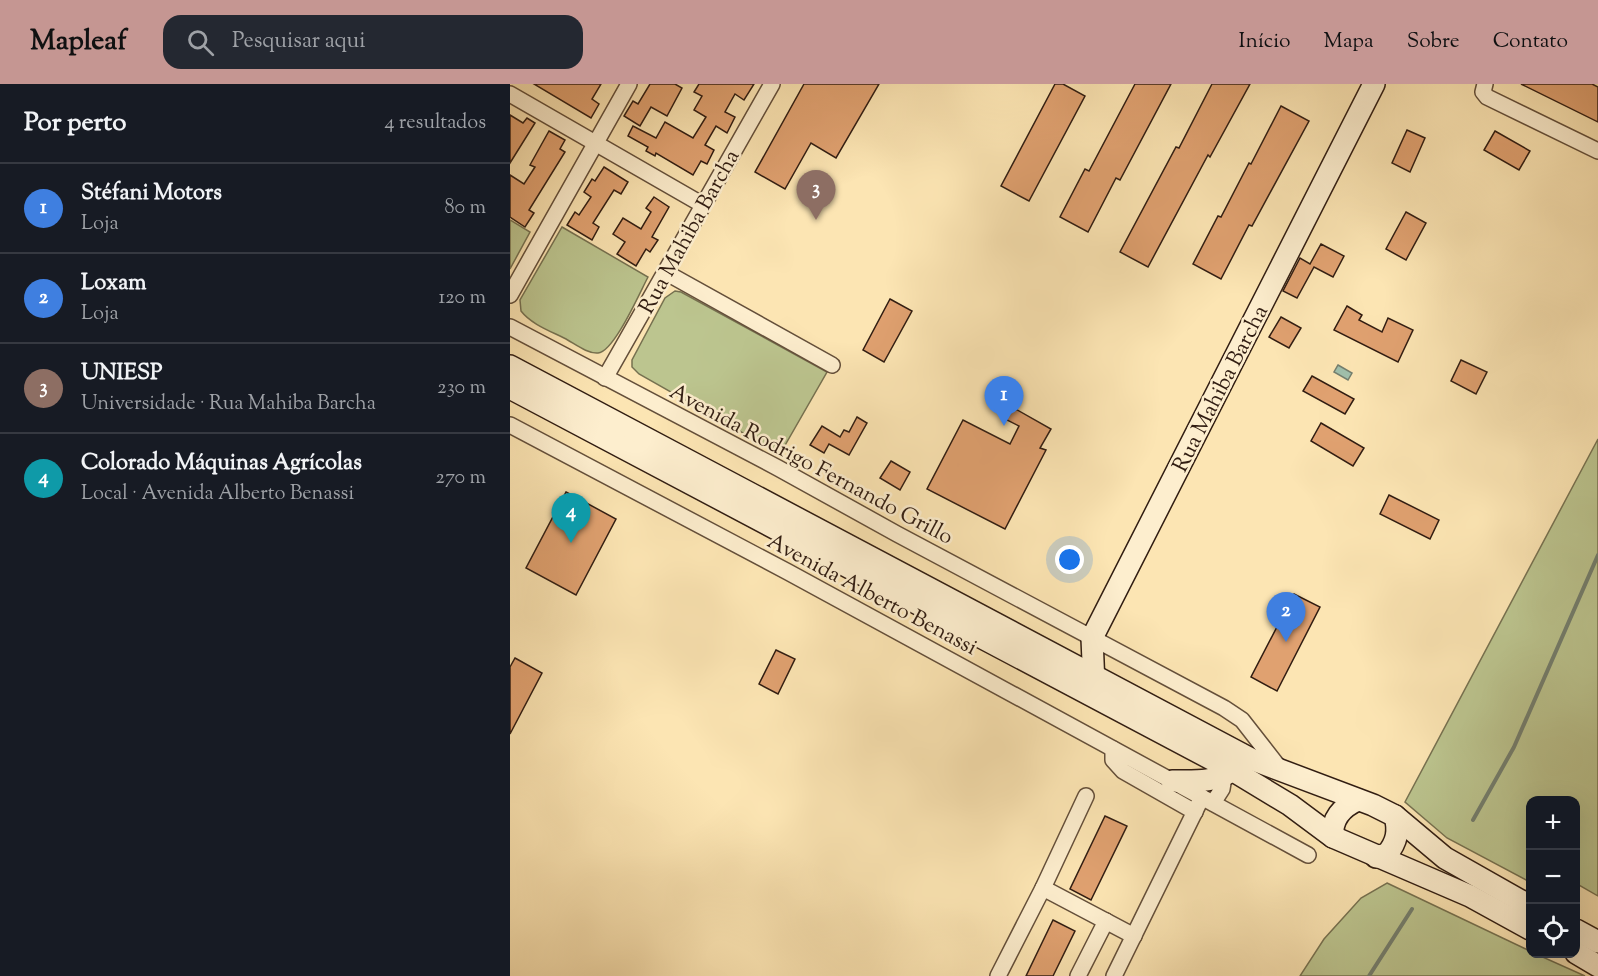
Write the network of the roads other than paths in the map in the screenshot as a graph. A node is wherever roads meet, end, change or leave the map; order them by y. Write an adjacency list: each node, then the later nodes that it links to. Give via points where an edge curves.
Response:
1 (629, 84): 6 (street)
2 (772, 84): 8 (street, Rua Mahiba Barcha)
3 (1374, 84): 17 (main road, Rua Mahiba Barcha)
4 (1485, 84): 7 (street, via 1483,93 1487,97)
5 (510, 94): 6 (street)
6 (596, 143): 8 (street); 10 (street)
7 (1598, 151)
8 (703, 205): 9 (street, Rua Mahiba Barcha)
9 (665, 273): 12 (street); 14 (street, Rua Mahiba Barcha)
10 (510, 294)
11 (510, 327): 14 (street, Avenida Rodrigo Fernando Grillo)
12 (832, 365)
13 (510, 366): 18 (main road)
14 (605, 378): 17 (street, Avenida Rodrigo Fernando Grillo)
15 (510, 388): 19 (main road)
16 (510, 425): 20 (street, Avenida Alberto Benassi)
17 (1092, 638): 18 (main road, Rua Mahiba Barcha); 21 (street, Avenida Rodrigo Fernando Grillo, via 1242,720)
18 (1092, 675): 19 (main road, Rua Mahiba Barcha); 21 (main road, via 1251,759)
19 (1095, 698): 22 (main road)
20 (1113, 748): 23 (street, Avenida Alberto Benassi); 27 (street, via 1113,760 1122,771)
21 (1282, 771): 26 (main road)
22 (1228, 773): 23 (main road, via 1201,781); 25 (street, via 1222,789); 29 (main road, via 1290,805)
23 (1172, 781): 25 (street, Avenida Alberto Benassi)
24 (1086, 796): 32 (street)
25 (1208, 800): 27 (street); 30 (street, Avenida Alberto Benassi)
26 (1358, 800): 28 (main road); 29 (main road, via 1339,814 1332,828)
27 (1195, 812): 37 (street)
28 (1395, 816): 31 (main road, via 1396,840 1386,854); 33 (main road, via 1445,858)
29 (1333, 837): 31 (main road)
30 (1308, 855)
31 (1376, 857): 35 (main road, via 1470,896)
32 (1043, 888): 34 (street); 41 (street)
33 (1526, 904)
34 (1106, 921): 37 (street); 42 (street)
35 (1526, 927)
36 (1580, 933): 38 (main road)
37 (1134, 936): 43 (street)
38 (1598, 942)
39 (1580, 956): 40 (main road)
40 (1598, 966)
41 (998, 976)
42 (1078, 976)
43 (1114, 976)

